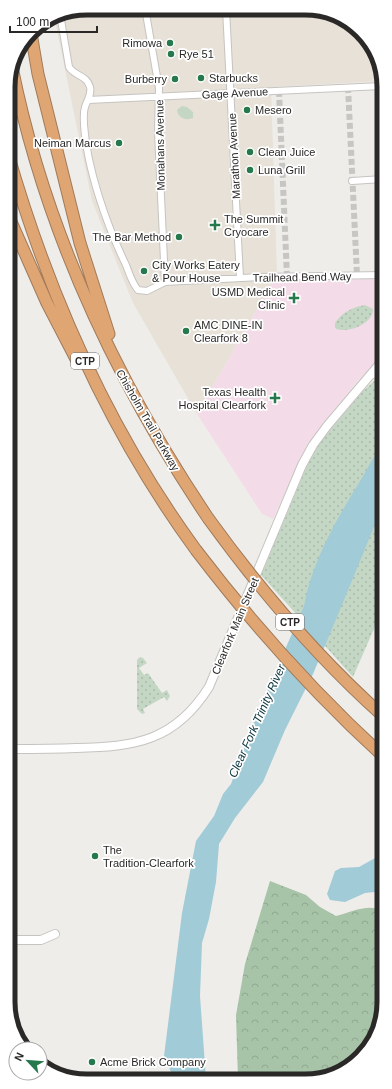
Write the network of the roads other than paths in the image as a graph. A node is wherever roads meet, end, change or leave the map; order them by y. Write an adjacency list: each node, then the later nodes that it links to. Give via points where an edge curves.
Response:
1 (146, 15): 8 (street, Monahans Avenue)
2 (226, 15): 7 (street, Marathon Avenue)
3 (61, 20): 9 (street, Trailhead Bend Way, via 69,67 87,82 90,92)
4 (32, 41): 20 (highway, via 38,74 80,243)
5 (15, 81): 20 (highway, Chisholm Trail Parkway / CTP, via 27,134 60,234 92,313)
6 (377, 86): 7 (street, Gage Avenue)
7 (231, 94): 8 (street, Gage Avenue); 15 (street, Marathon Avenue)
8 (160, 97): 9 (street, Gage Avenue); 16 (street, Monahans Avenue, via 158,132)
9 (88, 100): 16 (street, Trailhead Bend Way, via 84,112 86,140 96,185 120,254 136,288 140,291 147,291)
10 (15, 177): 21 (highway, CTP, via 58,302)
11 (377, 179): 12 (street)
12 (352, 180)
13 (15, 232): 21 (highway, via 65,340)
14 (377, 275): 15 (street, Trailhead Bend Way)
15 (240, 278): 16 (street, Trailhead Bend Way)
16 (165, 282)
17 (377, 367): 19 (street, Clearfork Main Street)
18 (377, 372): 19 (street, Clearfork Main Street)
19 (370, 376): 23 (street, Clearfork Main Street, via 313,445 302,465 209,687 199,703 175,726 132,744 111,747)
20 (124, 380): 22 (highway, Chisholm Trail Parkway / CTP, bridge, via 164,450 208,518 280,612)
21 (126, 443): 24 (highway, CTP, bridge, via 155,491 232,598 323,700)
22 (377, 710)
23 (15, 749)
24 (377, 750)
25 (55, 934): 26 (street, via 41,940)
26 (15, 940)

